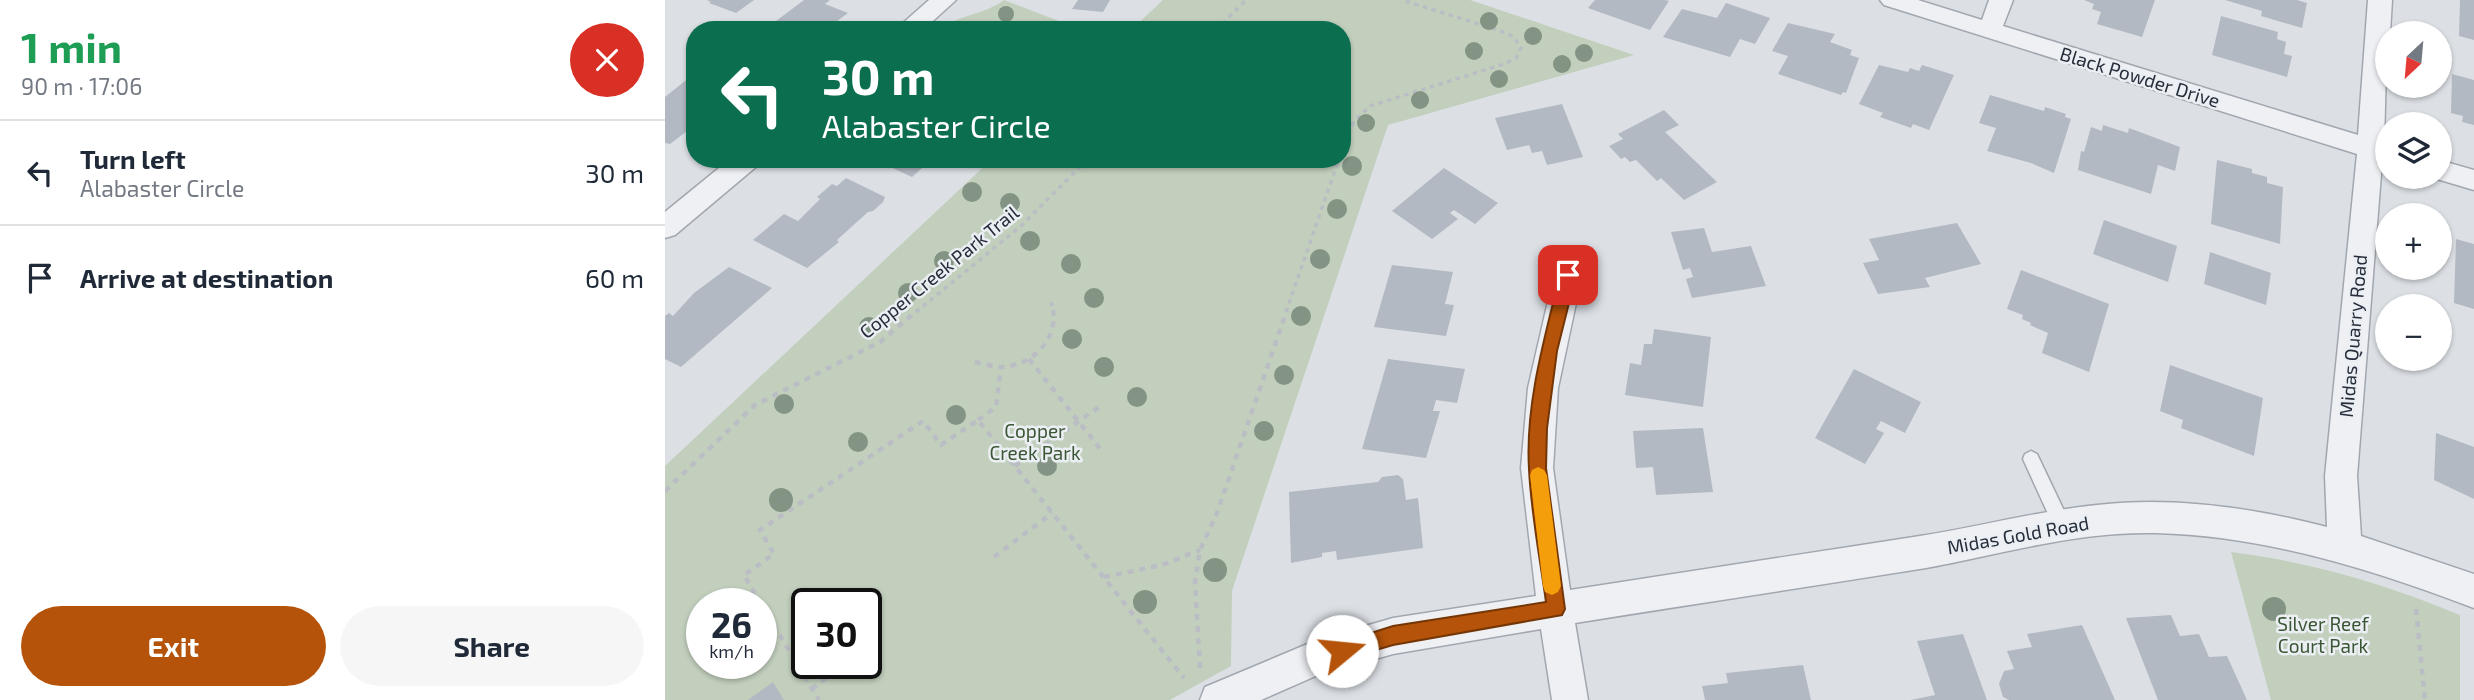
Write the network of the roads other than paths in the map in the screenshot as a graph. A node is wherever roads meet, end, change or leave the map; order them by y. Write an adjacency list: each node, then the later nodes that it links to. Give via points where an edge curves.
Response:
1 (944, 0): 5 (street)
2 (1892, 0): 6 (street, Black Powder Drive)
3 (2001, 0): 6 (street)
4 (2380, 0): 7 (street, Midas Quarry Road)
5 (918, 21)
6 (1990, 30): 8 (street, Black Powder Drive)
7 (2379, 112)
8 (2375, 151)
9 (737, 168): 13 (street)
10 (2452, 174): 11 (street)
11 (2474, 180)
12 (2375, 186): 17 (street, Midas Quarry Road, via 2341,477)
13 (665, 227)
14 (1568, 275): 19 (street, via 1549,351 1537,468)
15 (2031, 459): 16 (lane)
16 (2061, 523): 17 (street, Midas Gold Road, via 2157,517 2267,528); 19 (street, Midas Gold Road, via 1941,549)
17 (2345, 545): 18 (street, Midas Gold Road)
18 (2474, 591)
19 (1556, 609): 20 (street, Midas Gold Road, via 1393,636 1317,658); 21 (street)
20 (1218, 700)
21 (1570, 700)

